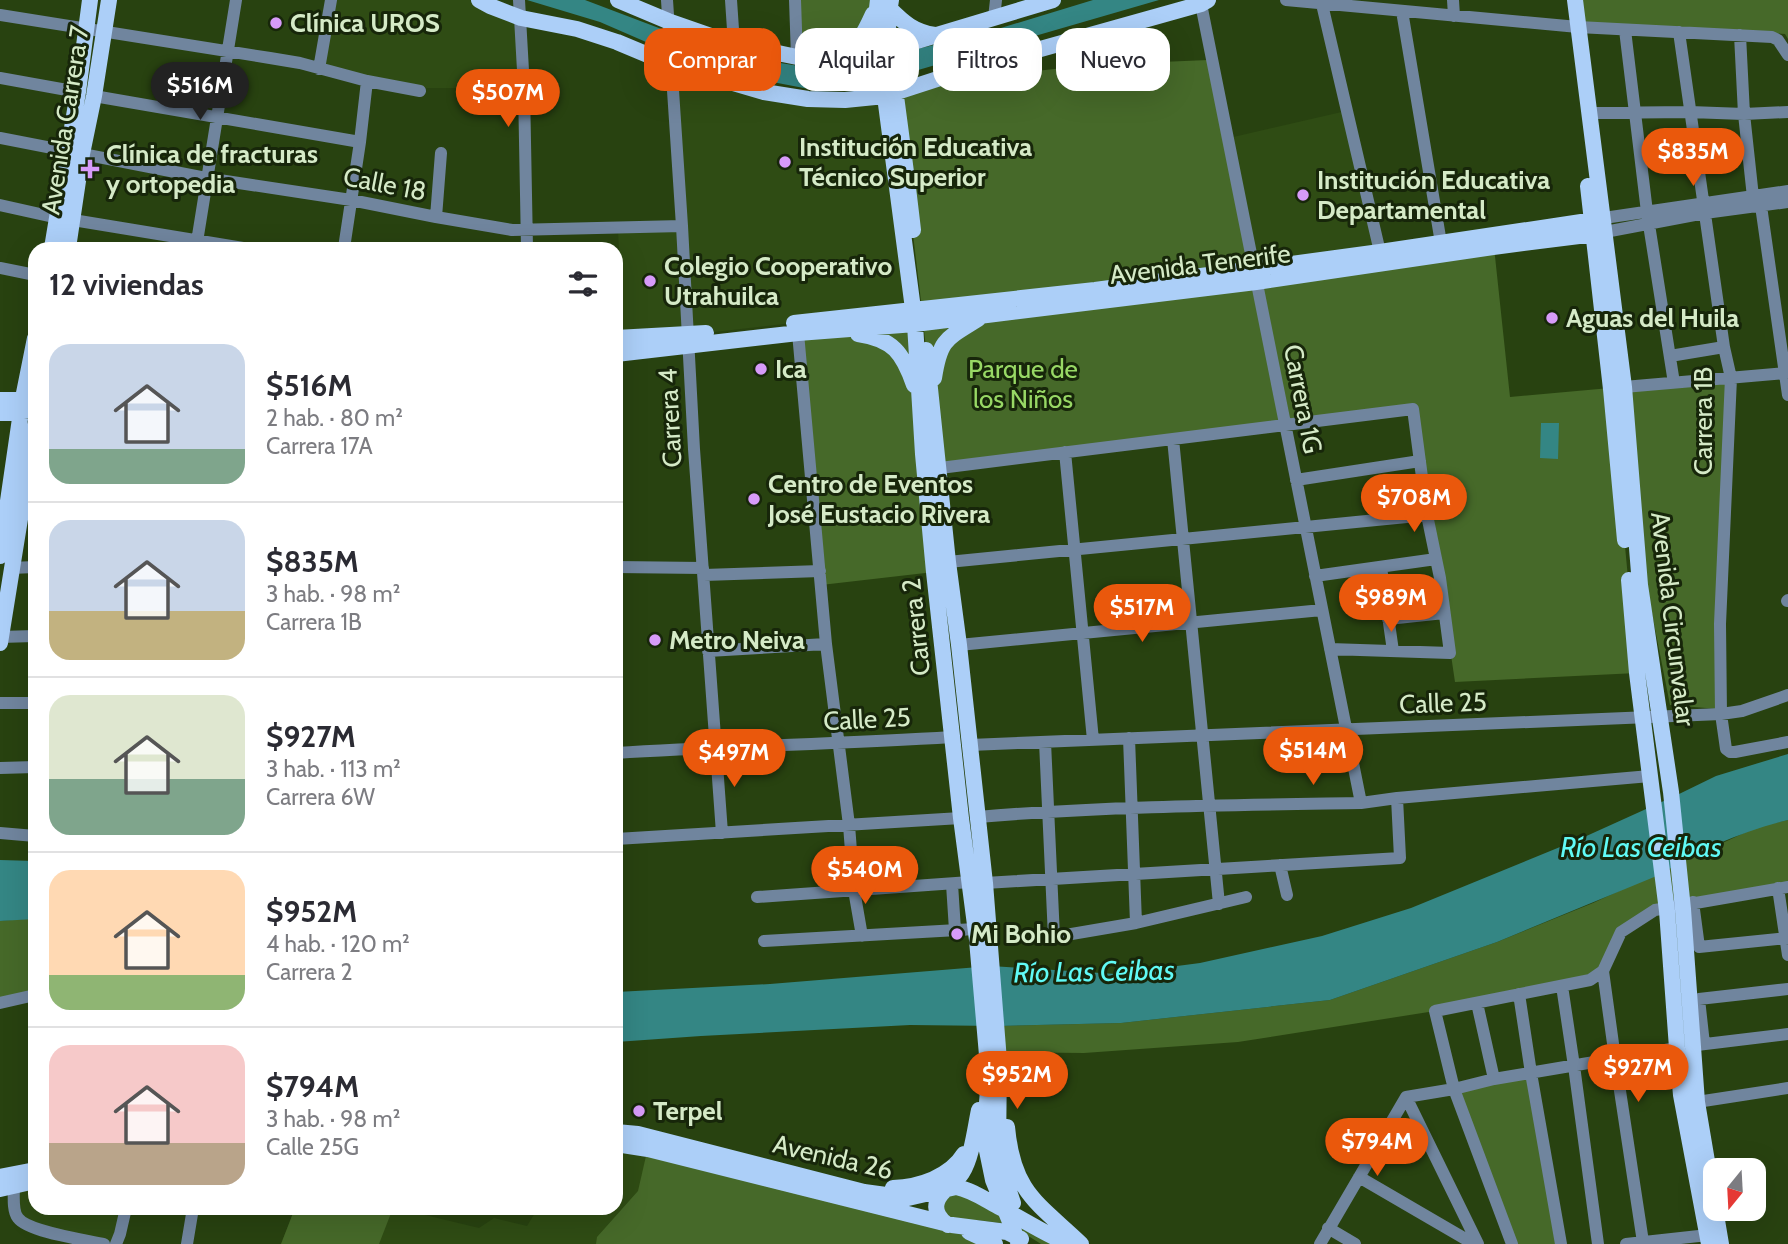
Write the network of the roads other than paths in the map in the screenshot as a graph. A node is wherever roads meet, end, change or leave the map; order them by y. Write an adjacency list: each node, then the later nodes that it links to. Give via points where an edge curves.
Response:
1 (90, 0): 32 (main road, Avenida Carrera 7)
2 (109, 0): 34 (main road, Avenida Carrera 7)
3 (236, 0): 39 (street)
4 (331, 0): 41 (street)
5 (479, 0): 19 (main road, via 490,6)
6 (618, 0): 24 (main road)
7 (667, 0): 24 (street, Carrera 4)
8 (731, 0): 27 (street)
9 (795, 0): 28 (street)
10 (996, 0): 23 (street)
11 (1053, 0): 23 (main road)
12 (1286, 0): 17 (street)
13 (1453, 0): 22 (street)
14 (1565, 0): 25 (main road, Avenida Circunvalar)
15 (1575, 0): 25 (main road, Avenida Circunvalar)
16 (1204, 2): 44 (main road); 83 (street, Carrera 1G)
17 (1322, 2): 20 (street); 80 (street)
18 (884, 3): 29 (main road); 30 (main road, Carrera 2); 36 (main road, via 904,22)
19 (520, 9): 38 (main road); 72 (street)
20 (1402, 11): 22 (street); 79 (street)
21 (0, 15): 32 (street)
22 (1454, 16): 25 (street)
23 (994, 18): 31 (main road)
24 (669, 26): 26 (main road)
25 (1574, 26): 33 (street); 52 (main road, Avenida Circunvalar); 71 (main road, Avenida Circunvalar)
26 (676, 28)
27 (732, 28)
28 (795, 28)
29 (868, 28)
30 (884, 28)
31 (959, 28)
32 (87, 29): 34 (street); 49 (main road, Avenida Carrera 7)
33 (1625, 30): 35 (street); 53 (street)
34 (104, 31): 39 (street); 49 (main road, Avenida Carrera 7)
35 (1679, 32): 37 (street); 50 (street, Carrera 1B)
36 (933, 35)
37 (1740, 35): 40 (street, via 1772,37); 54 (street)
38 (644, 50)
39 (228, 51): 41 (street); 55 (street)
40 (1788, 55)
41 (319, 69): 43 (street)
42 (0, 79): 49 (street)
43 (367, 81): 45 (street); 57 (street)
44 (919, 83)
45 (420, 91)
46 (673, 91): 70 (street, Carrera 4)
47 (761, 91): 48 (main road, via 845,100)
48 (890, 91): 85 (main road, Carrera 2)
49 (86, 94): 55 (street); 58 (main road, Avenida Carrera 7)
50 (1690, 112): 53 (street); 54 (street); 66 (street, Carrera 1B)
51 (1788, 112): 54 (street)
52 (1589, 113): 53 (street); 71 (main road, Avenida Circunvalar)
53 (1634, 113): 68 (street)
54 (1744, 114): 63 (street)
55 (217, 117): 57 (street); 60 (street)
56 (0, 138): 58 (street, Calle 18)
57 (360, 142): 62 (street)
58 (75, 152): 60 (street, Calle 18); 69 (main road, Avenida Carrera 7)
59 (441, 153): 67 (street)
60 (206, 178): 62 (street, Calle 18); 76 (street)
61 (1788, 191): 63 (street, Avenida Tenerife)
62 (351, 200): 67 (street, Calle 18); 77 (street)
63 (1757, 202): 64 (street, Avenida Tenerife); 66 (street, Avenida Tenerife); 93 (street)
64 (1788, 202)
65 (0, 205): 69 (street)
66 (1704, 208): 68 (street, Avenida Tenerife); 90 (street, Carrera 1B)
67 (436, 218): 72 (street, Calle 18)
68 (1648, 218): 71 (street, Avenida Tenerife); 92 (street)
69 (65, 219): 73 (main road, Avenida Carrera 7); 74 (main road, Avenida Carrera 7); 75 (street)
70 (682, 226): 72 (street, Calle 18); 89 (street, Carrera 4)
71 (1599, 226): 79 (main road, Avenida Tenerife); 83 (main road, Avenida Tenerife, via 1493,247); 96 (main road, Avenida Circunvalar); 152 (main road, Avenida Circunvalar)
72 (527, 230): 78 (street)
73 (55, 242)
74 (67, 242)
75 (186, 242)
76 (197, 242)
77 (345, 242)
78 (527, 242)
79 (1441, 243): 80 (main road, Avenida Tenerife)
80 (1380, 253): 83 (main road, Avenida Tenerife)
81 (0, 268): 82 (street)
82 (28, 274)
83 (1255, 276): 84 (main road, Avenida Tenerife); 85 (main road, Avenida Tenerife, via 1095,290); 102 (street, Carrera 1G)
84 (982, 315): 85 (main road, Avenida Tenerife); 100 (main road, via 942,345)
85 (918, 316): 86 (main road, Avenida Tenerife); 89 (main road, Avenida Tenerife); 100 (main road, Carrera 2)
86 (835, 330): 87 (main road, Avenida Tenerife); 100 (main road, via 888,343 902,355)
87 (798, 333): 89 (main road, Avenida Tenerife); 120 (street)
88 (623, 338): 89 (main road, Avenida Tenerife)
89 (689, 341): 91 (main road, Avenida Tenerife); 121 (street, Carrera 4)
90 (1724, 347): 92 (street); 94 (street, Carrera 1B)
91 (623, 353)
92 (1670, 356): 95 (street)
93 (1786, 373): 94 (street); 97 (street)
94 (1731, 378): 95 (street); 138 (street, Carrera 1B, via 1720,624)
95 (1674, 383): 96 (street)
96 (1624, 387): 176 (main road, Avenida Circunvalar, via 1640,585 1671,792)
97 (1788, 395)
98 (0, 400): 99 (main road)
99 (28, 404): 101 (main road); 110 (main road)
100 (927, 404): 107 (main road, Carrera 2); 141 (main road, Carrera 2, via 934,572)
101 (0, 413)
102 (1285, 426): 103 (street); 106 (street, via 1413,409); 108 (street, Carrera 1G)
103 (1173, 439): 105 (street); 112 (street)
104 (28, 451): 110 (main road)
105 (1065, 452): 107 (street); 113 (street)
106 (1420, 461): 108 (street); 109 (street)
107 (940, 468): 116 (main road, Carrera 2)
108 (1296, 480): 111 (street, Carrera 1G)
109 (1427, 515): 111 (street); 114 (street)
110 (8, 521): 115 (main road)
111 (1305, 527): 112 (street); 122 (street, Carrera 1G)
112 (1183, 539): 113 (street); 126 (street)
113 (1074, 550): 116 (street); 127 (street)
114 (1436, 559): 119 (street); 124 (street)
115 (6, 562): 117 (street); 129 (main road)
116 (948, 562): 131 (main road, Carrera 2)
117 (28, 566)
118 (623, 567): 121 (street)
119 (1381, 567): 122 (street); 125 (street)
120 (820, 570): 121 (street); 130 (street)
121 (703, 572): 133 (street, Carrera 4)
122 (1315, 576): 123 (street, Carrera 1G)
123 (1322, 610): 126 (street); 132 (street, Carrera 1G)
124 (1444, 613): 125 (street); 134 (street, via 1450,653)
125 (1388, 619): 134 (street)
126 (1191, 622): 127 (street); 140 (street)
127 (1082, 633): 131 (street); 143 (street)
128 (28, 637): 129 (street)
129 (0, 639)
130 (826, 643): 133 (street); 146 (street)
131 (959, 645): 147 (main road, Carrera 2)
132 (1330, 649): 134 (street); 139 (street, Carrera 1G)
133 (708, 651): 148 (street, Carrera 4)
134 (1393, 651)
135 (1788, 695): 138 (street, Calle 25, via 1742,712)
136 (0, 703): 137 (street)
137 (28, 703)
138 (1721, 714): 139 (street, Calle 25); 145 (street, Carrera 1B, via 1730,752)
139 (1346, 729): 140 (street, Calle 25); 154 (street, Carrera 1G)
140 (1203, 735): 142 (street, Calle 25); 155 (street)
141 (953, 737): 146 (street, Calle 25); 158 (main road, Carrera 2)
142 (1129, 738): 143 (street, Calle 25); 156 (street)
143 (1093, 740): 144 (street, Calle 25)
144 (1045, 742): 147 (street, Calle 25); 157 (street)
145 (1788, 742)
146 (838, 744): 148 (street, Calle 25); 159 (street)
147 (970, 745): 158 (main road, Carrera 2)
148 (715, 747): 149 (street, Calle 25); 161 (street, Carrera 4)
149 (623, 753)
150 (28, 767): 151 (street)
151 (0, 768)
152 (1650, 776): 153 (street); 176 (main road, Avenida Circunvalar)
153 (1397, 798): 154 (street); 164 (street, via 1400,858)
154 (1361, 803): 155 (street)
155 (1209, 806): 156 (street); 165 (street)
156 (1131, 808): 157 (street); 166 (street)
157 (1048, 811): 158 (street); 167 (street)
158 (969, 818): 159 (street); 168 (main road, Carrera 2)
159 (849, 825): 161 (street); 171 (street)
160 (0, 833): 162 (street)
161 (722, 833): 163 (street)
162 (28, 835)
163 (623, 839)
164 (1280, 865): 165 (street); 172 (street)
165 (1216, 869): 166 (street); 175 (street)
166 (1134, 874): 167 (street); 177 (street)
167 (1052, 879): 168 (street); 177 (street, via 1054,937)
168 (977, 883): 169 (street); 180 (main road, Carrera 2)
169 (952, 884): 171 (street); 178 (street)
170 (1783, 887): 176 (street); 181 (street)
171 (854, 890): 173 (street); 179 (street)
172 (1287, 895)
173 (757, 897)
174 (1246, 897): 175 (street)
175 (1219, 904): 177 (street)
176 (1681, 907): 181 (street, via 1699,947); 184 (street, via 1655,910 1622,932); 192 (main road, Avenida Circunvalar); 193 (main road, Avenida Circunvalar)
177 (1136, 923)
178 (955, 930): 179 (street); 180 (street)
179 (862, 936): 182 (street)
180 (981, 936): 198 (main road, Carrera 2); 198 (main road, Carrera 2, via 999,1061)
181 (1787, 938): 183 (street)
182 (764, 941)
183 (1788, 955)
184 (1603, 971): 185 (street, via 1590,980); 194 (street)
185 (1562, 986): 187 (street); 195 (street)
186 (1788, 989): 192 (street, via 1699,999)
187 (1519, 994): 190 (street); 196 (street)
188 (28, 997): 189 (street)
189 (0, 1003)
190 (1477, 1003): 197 (street); 200 (street, via 1435,1011)
191 (1788, 1034): 192 (street)
192 (1699, 1045): 202 (main road, Avenida Circunvalar)
193 (1676, 1048): 194 (street); 218 (main road, Avenida Circunvalar, via 1681,1095)
194 (1615, 1058): 195 (street); 219 (street)
195 (1574, 1066): 196 (street); 233 (street)
196 (1531, 1073): 197 (street); 232 (street)
197 (1494, 1079): 200 (street)
198 (992, 1085): 203 (main road); 206 (main road, Carrera 2, via 998,1143); 227 (main road, via 1003,1096 1010,1156 1020,1180 1040,1208)
199 (1788, 1088): 202 (street)
200 (1454, 1089): 201 (street); 231 (street)
201 (1406, 1097): 208 (street); 230 (street)
202 (1698, 1102): 218 (main road, Avenida Circunvalar)
203 (975, 1129): 209 (main road, via 955,1165 915,1186 890,1188); 212 (main road, via 962,1173)
204 (623, 1133): 209 (main road, Avenida 26)
205 (623, 1145): 215 (main road, Avenida 26)
206 (994, 1163): 224 (main road, Carrera 2, via 1001,1200); 225 (main road, Carrera 2)
207 (28, 1173): 211 (main road)
208 (1359, 1177): 216 (street); 230 (street)
209 (817, 1180): 212 (main road, Avenida 26, via 908,1198)
210 (28, 1182): 211 (main road)
211 (5, 1184): 217 (street, via 18,1219)
212 (947, 1188): 215 (main road, via 936,1203); 226 (main road, Avenida 26, via 979,1195)
213 (124, 1215): 221 (street)
214 (192, 1215): 222 (street)
215 (944, 1223): 223 (main road); 225 (main road, Avenida 26, via 1007,1232)
216 (1328, 1228): 228 (street); 229 (street)
217 (49, 1239): 220 (street)
218 (1713, 1241): 219 (street)
219 (1643, 1242): 234 (street)
220 (104, 1244)
221 (116, 1244)
222 (187, 1244)
223 (995, 1244)
224 (1019, 1244)
225 (1029, 1244)
226 (1069, 1244)
227 (1082, 1244)
228 (1320, 1244)
229 (1355, 1244)
230 (1476, 1244)
231 (1512, 1244)
232 (1561, 1244)
233 (1598, 1244)
234 (1626, 1244)

